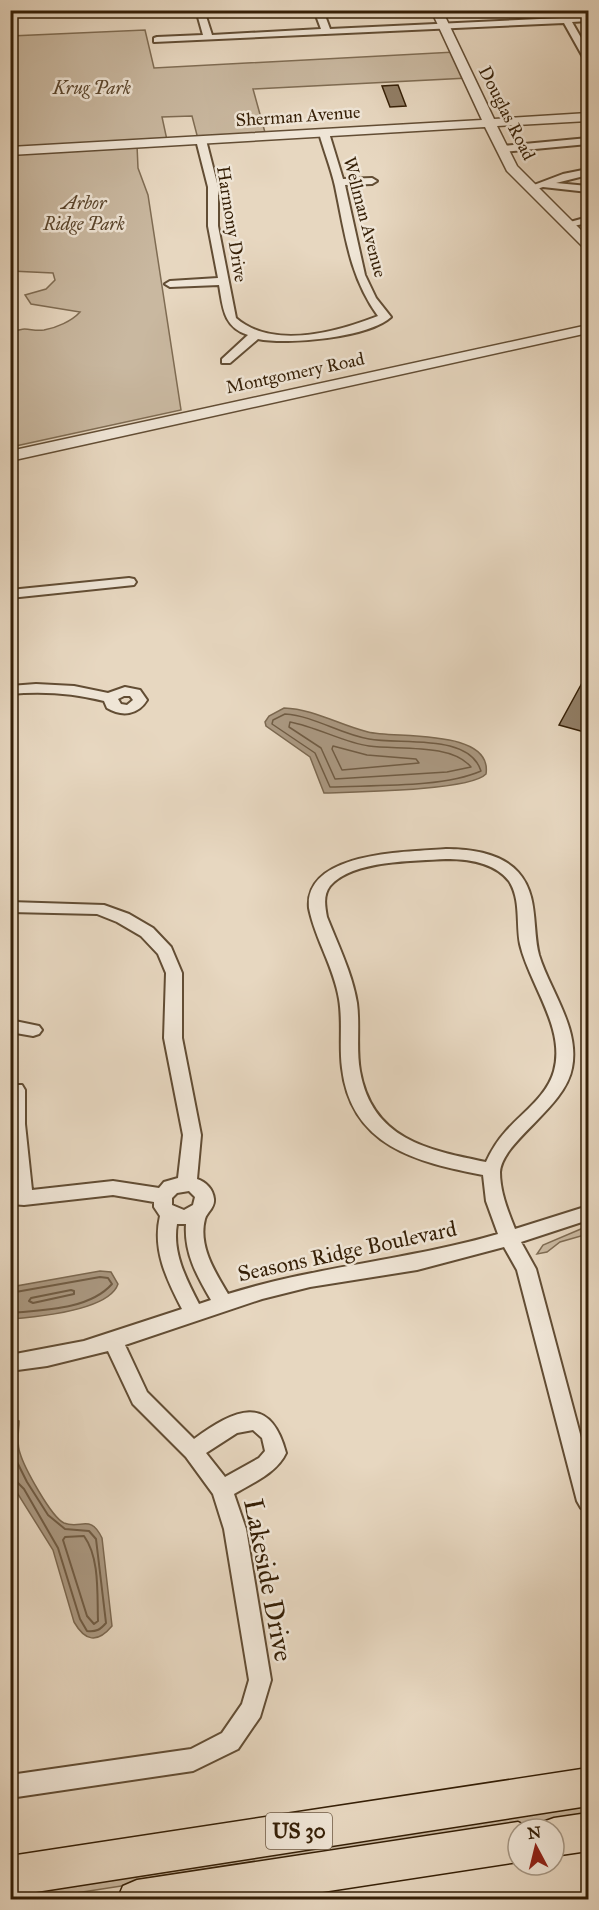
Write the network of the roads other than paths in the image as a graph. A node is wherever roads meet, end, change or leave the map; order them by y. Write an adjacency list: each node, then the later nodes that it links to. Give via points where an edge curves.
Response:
1 (201, 10): 9 (street)
2 (318, 10): 8 (street)
3 (436, 10): 7 (street, Douglas Road)
4 (560, 10): 6 (street)
5 (588, 18): 6 (street)
6 (566, 20): 7 (street); 11 (street)
7 (443, 27): 8 (street); 13 (street, Douglas Road)
8 (326, 31): 9 (street)
9 (208, 37): 10 (street)
10 (157, 40)
11 (588, 57)
12 (588, 117): 13 (street, Sherman Avenue)
13 (490, 123): 14 (street, Sherman Avenue); 17 (street, Douglas Road)
14 (324, 133): 15 (street, Sherman Avenue); 21 (street, Wellman Avenue)
15 (201, 140): 18 (street, Sherman Avenue); 27 (street, Harmony Drive, via 213,187 213,226)
16 (588, 141): 17 (street)
17 (502, 149): 22 (street, Douglas Road, via 511,168)
18 (10, 151)
19 (588, 172): 22 (street)
20 (372, 181): 21 (street)
21 (339, 182): 30 (street, Wellman Avenue, via 360,275 385,317 309,337)
22 (538, 186): 23 (street); 25 (street, Douglas Road)
23 (588, 189)
24 (588, 220): 25 (street)
25 (568, 224): 26 (street, Douglas Road)
26 (588, 244)
27 (223, 281): 28 (street); 30 (street, Harmony Drive, via 231,319)
28 (170, 284)
29 (588, 329): 32 (street, Montgomery Road)
30 (255, 335): 31 (street)
31 (226, 361)
32 (10, 456)
33 (129, 582): 34 (street)
34 (10, 594)
35 (10, 690): 36 (street, via 72,689)
36 (111, 698)
37 (10, 907): 43 (street, via 98,909 147,932 165,951 174,973 173,1038 192,1135)
38 (10, 1026): 39 (street)
39 (33, 1030)
40 (16, 1090): 41 (street)
41 (13, 1126): 45 (street)
42 (491, 1170): 42 (street, via 504,1146 551,1094 564,1068 562,1035 533,966 522,893 513,876 495,862 475,855 375,861 340,869 316,896 349,1006 351,1073 367,1117 392,1141 430,1158); 49 (street, via 495,1202)
43 (187, 1183): 44 (street, via 174,1185); 48 (street, via 198,1186 205,1194 204,1206)
44 (163, 1196): 45 (street, via 113,1188); 47 (street, via 163,1207)
45 (17, 1197)
46 (588, 1213): 49 (street, Seasons Ridge Boulevard)
47 (170, 1214): 48 (street); 51 (street, via 166,1230 169,1258)
48 (196, 1214): 50 (street, via 197,1258)
49 (510, 1240): 50 (street, Seasons Ridge Boulevard, via 393,1267 298,1282); 56 (street, via 526,1269)
50 (223, 1304): 51 (street, Seasons Ridge Boulevard)
51 (194, 1312): 52 (street, Seasons Ridge Boulevard)
52 (113, 1341): 53 (street, Seasons Ridge Boulevard); 54 (street, Lakeside Drive, via 141,1398)
53 (10, 1363)
54 (193, 1451): 55 (street, Lakeside Drive); 55 (street, via 230,1425 251,1419 268,1427 276,1453 266,1464)
55 (222, 1490): 57 (street, Lakeside Drive, via 235,1528 260,1680 252,1709 230,1741 193,1760)
56 (588, 1501)
57 (10, 1787)
58 (588, 1787): 62 (main road, US 30)
59 (588, 1832): 60 (main road)
60 (566, 1835)
61 (506, 1844): 63 (main road, US 30)
62 (10, 1876)
63 (137, 1899)

